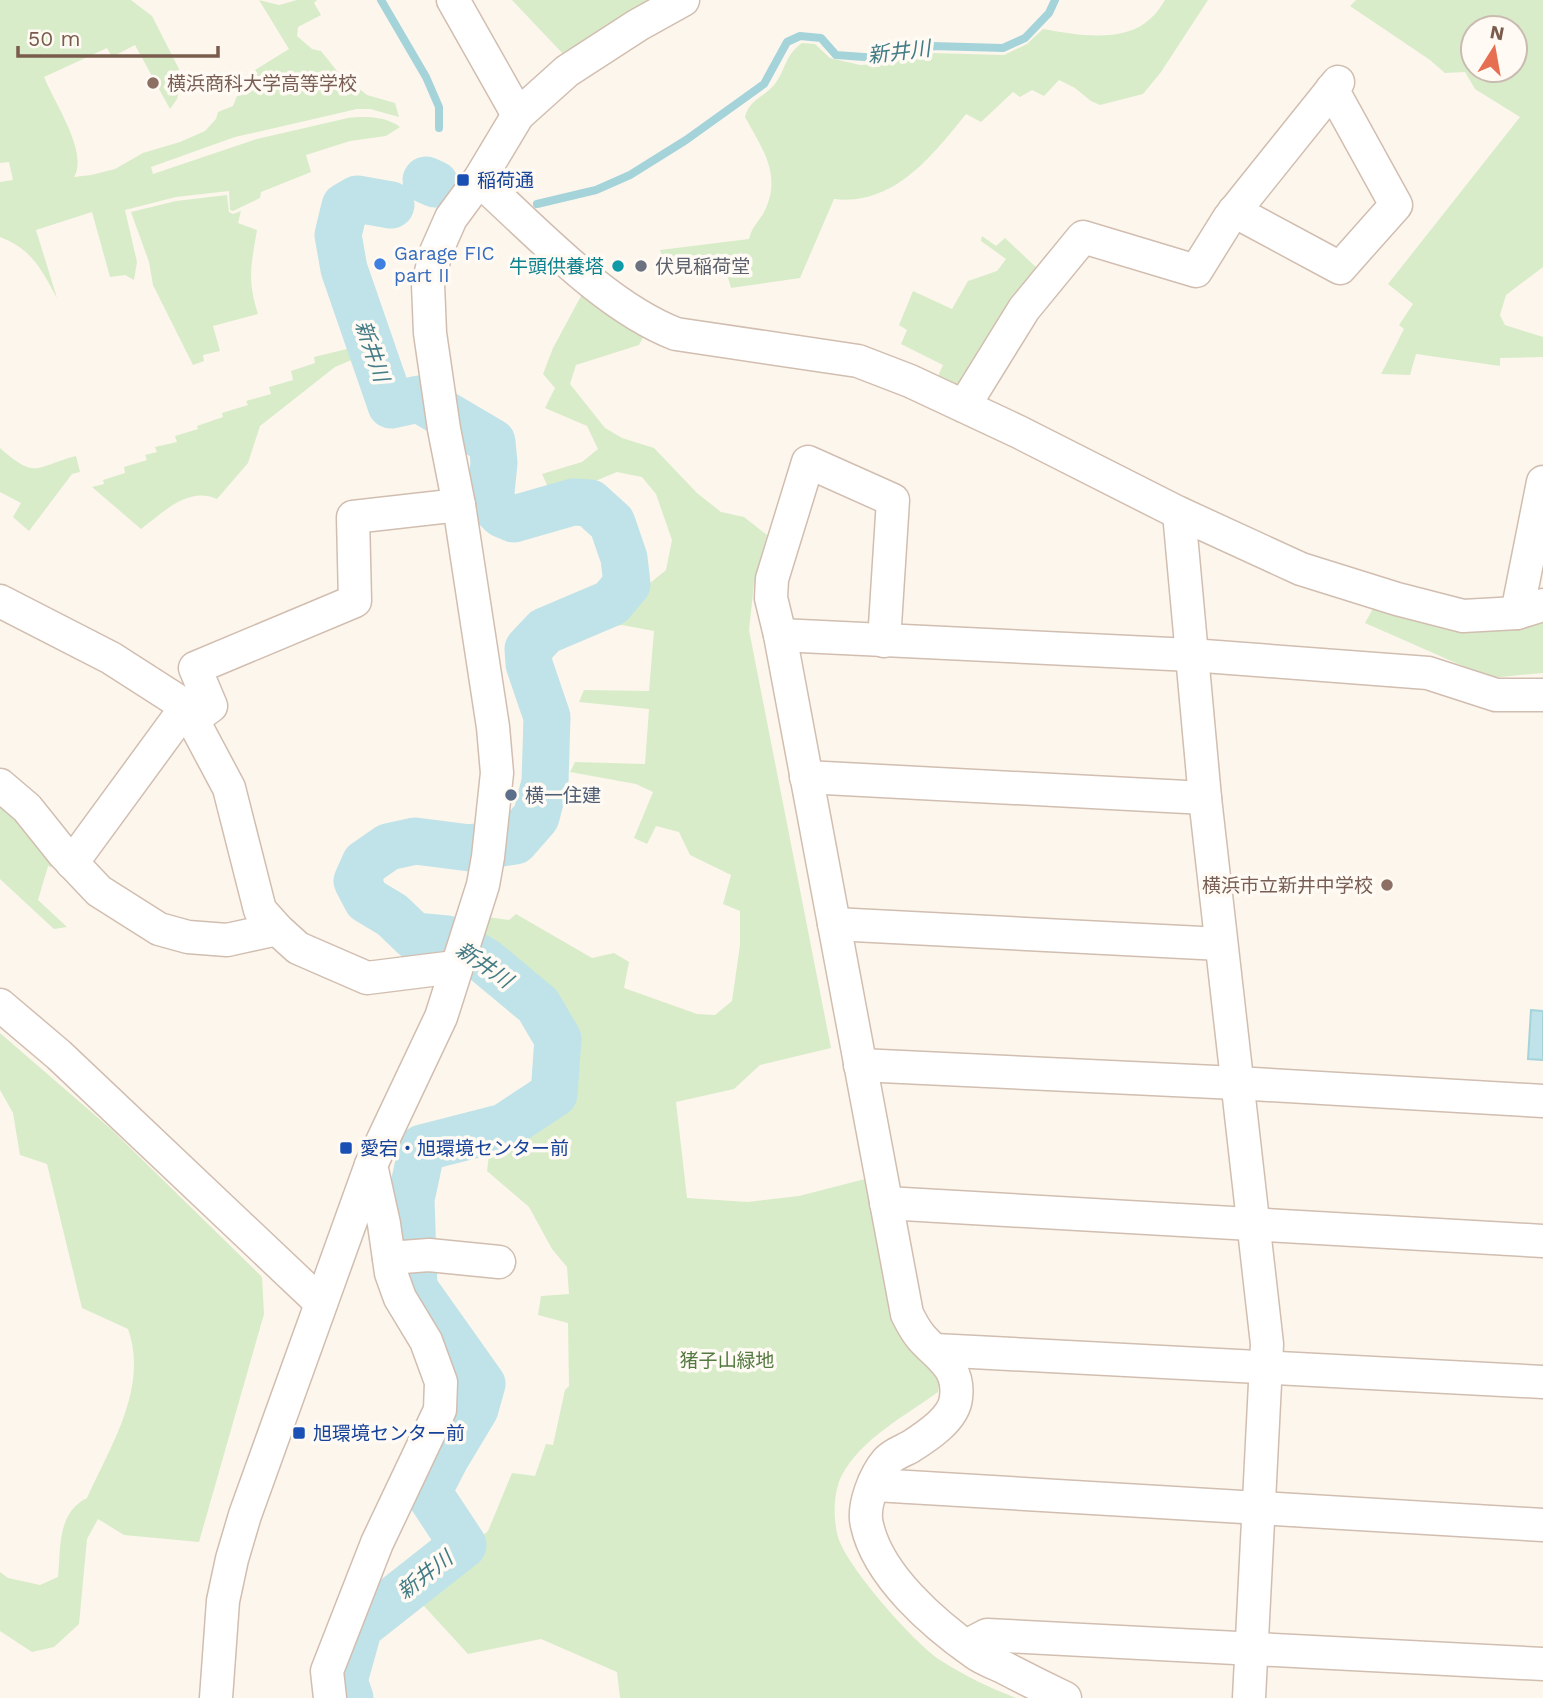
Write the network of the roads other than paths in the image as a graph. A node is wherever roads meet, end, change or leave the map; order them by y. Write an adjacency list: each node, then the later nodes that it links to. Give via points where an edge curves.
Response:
1 (453, 0): 3 (street)
2 (683, 0): 3 (street, via 567,71)
3 (518, 115): 4 (street)
4 (480, 180): 6 (street, via 594,283 650,324 676,334 858,361); 8 (street, via 451,218 428,285 443,429)
5 (1234, 211): 5 (street, via 1335,86 1396,205 1340,268); 6 (street, via 1196,271 1083,237 1024,309)
6 (964, 406): 9 (street)
7 (1543, 482): 11 (street)
8 (459, 505): 16 (street, via 353,517 355,601 195,668 211,706); 24 (street, via 497,773 488,857)
9 (1179, 513): 11 (street, via 1300,569 1397,600 1463,616); 14 (street)
10 (0, 601): 16 (street, via 111,658 177,701)
11 (1530, 609)
12 (780, 635): 13 (street); 13 (street, via 771,598 772,579 808,462 893,500); 17 (street)
13 (884, 641): 14 (street)
14 (1191, 654): 15 (street, via 1429,674 1496,695); 19 (street)
15 (1543, 695)
16 (188, 715): 20 (street); 22 (street, via 229,788 260,910)
17 (806, 777): 19 (street); 21 (street)
18 (0, 785): 20 (street, via 27,808)
19 (1205, 798): 23 (street)
20 (72, 863): 22 (street, via 99,891 159,929 227,940)
21 (834, 924): 23 (street); 26 (street)
22 (277, 929): 24 (street, via 298,948 367,978)
23 (1221, 944): 27 (street)
24 (457, 962): 29 (street, via 441,1017)
25 (0, 1005): 35 (street)
26 (860, 1065): 27 (street); 30 (street)
27 (1236, 1083): 28 (street); 31 (street)
28 (1543, 1101)
29 (371, 1165): 33 (street); 35 (street)
30 (886, 1203): 31 (street); 36 (street, via 907,1314)
31 (1253, 1226): 32 (street); 37 (street)
32 (1543, 1241)
33 (388, 1258): 34 (street, via 429,1255); 46 (street, via 400,1298 426,1341 442,1382 440,1409 377,1543 327,1671)
34 (499, 1262)
35 (321, 1303): 45 (street, via 232,1559 223,1601)
36 (935, 1350): 37 (street); 39 (street, via 955,1380 957,1400 935,1428 888,1459)
37 (1267, 1368): 38 (street); 40 (street)
38 (1543, 1382)
39 (874, 1485): 40 (street); 42 (street, via 866,1523 878,1553 913,1600)
40 (1259, 1508): 41 (street); 43 (street)
41 (1543, 1525)
42 (967, 1646): 43 (street, via 987,1635); 47 (street)
43 (1251, 1648): 44 (street); 48 (street)
44 (1543, 1664)
45 (216, 1698)
46 (330, 1698)
47 (1065, 1698)
48 (1248, 1698)

